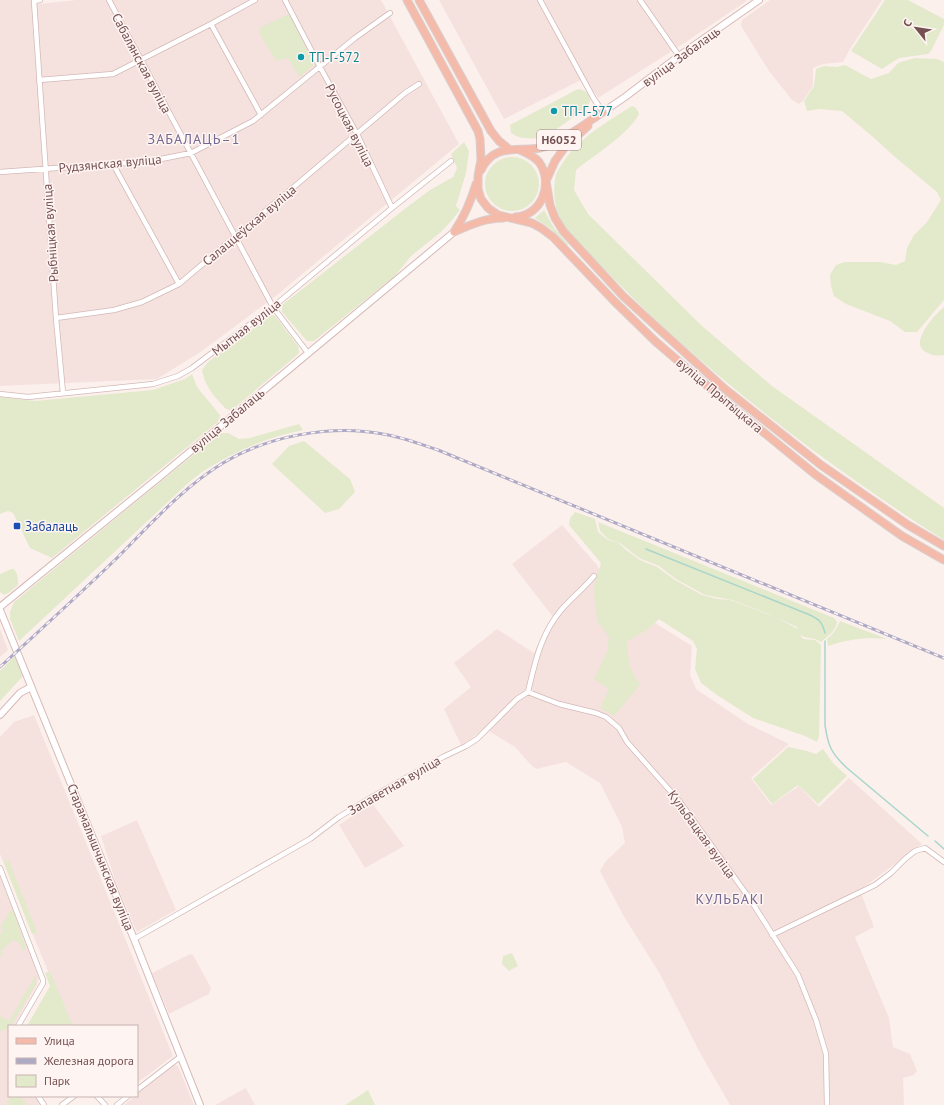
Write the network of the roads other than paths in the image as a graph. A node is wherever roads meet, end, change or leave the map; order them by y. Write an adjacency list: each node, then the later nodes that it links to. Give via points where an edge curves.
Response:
1 (37, 0): 15 (street, Рыбніцкая вуліца)
2 (108, 0): 13 (street, Сабалянская вуліца)
3 (255, 0): 11 (street)
4 (285, 0): 14 (street, Русоцкая вуліца)
5 (407, 0): 26 (main road, via 478,131 481,160)
6 (419, 0): 20 (main road, via 491,131)
7 (540, 0): 17 (street)
8 (640, 0): 12 (street)
9 (759, 0): 12 (street, вуліца Забалаць / Н6052)
10 (390, 13): 14 (street, Рудзянская вуліца)
11 (211, 24): 13 (street); 18 (street)
12 (679, 56): 17 (street, вуліца Забалаць / Н6052)
13 (140, 60): 15 (street, via 113,74); 21 (street, Сабалянская вуліца)
14 (320, 67): 18 (street, Рудзянская вуліца); 19 (street, Русоцкая вуліца)
15 (39, 80): 24 (street, Рыбніцкая вуліца)
16 (419, 84): 19 (street, Салаццеўская вуліца)
17 (603, 112): 20 (main road, Н6052, via 545,147); 27 (main road, Н6052, via 565,147)
18 (260, 115): 21 (street, Рудзянская вуліца, via 249,124)
19 (357, 134): 28 (street, Русоцкая вуліца); 31 (street, Салаццеўская вуліца)
20 (509, 149): 26 (main road, Н6052, via 493,155 486,161); 27 (main road, Н6052, via 530,154 544,171)
21 (191, 153): 23 (street, Рудзянская вуліца, via 156,160); 31 (street, Сабалянская вуліца)
22 (451, 160): 28 (street, Мытная вуліца)
23 (113, 164): 24 (street, Рудзянская вуліца); 32 (street)
24 (46, 169): 25 (street, Рудзянская вуліца); 34 (street, Рыбніцкая вуліца)
25 (0, 172)
26 (478, 176): 29 (main road, via 481,199 498,215); 30 (main road, Н6052, via 464,217)
27 (546, 181): 29 (main road, Н6052, via 544,195 536,208 528,214); 38 (main road, вуліца Прытыцкага, via 550,205 563,231 660,330 725,389 821,465 908,525)
28 (392, 208): 33 (street, Мытная вуліца)
29 (509, 218): 30 (main road, Н6052, via 482,220); 39 (main road, вуліца Прытыцкага, via 532,223 553,237 655,341 816,475 902,536)
30 (454, 232): 35 (street, вуліца Забалаць / Н6052)
31 (235, 236): 32 (street, Салаццеўская вуліца); 33 (street, Сабалянская вуліца)
32 (179, 284): 34 (street, Салаццеўская вуліца, via 142,302 114,310)
33 (273, 307): 35 (street, Сабалянская вуліца); 36 (street, Мытная вуліца, via 178,376 153,384)
34 (56, 318): 36 (street, Рыбніцкая вуліца)
35 (308, 353): 41 (street, вуліца Забалаць / Н6052)
36 (63, 393): 37 (street, Мытная вуліца, via 28,397)
37 (0, 394)
38 (944, 546)
39 (944, 560)
40 (594, 576): 44 (street, via 562,609 548,628 536,656)
41 (0, 606)
42 (0, 610): 43 (street, Старамалышчынская вуліца)
43 (31, 687): 45 (street, via 20,693); 49 (street, Старамалышчынская вуліца)
44 (528, 692): 48 (street, Кульбацкая вуліца, via 559,704 596,713 606,717 619,728 680,802 750,899); 49 (street, Запаветная вуліца, via 466,746 372,797 310,839)
45 (0, 715)
46 (944, 862): 48 (street, via 925,848 915,851 875,886)
47 (0, 868): 50 (street, via 43,980)
48 (772, 935): 60 (street, Кульбацкая вуліца, via 798,975 816,1020 826,1054)
49 (134, 939): 51 (street, Старамалышчынская вуліца)
50 (19, 1025)
51 (180, 1057): 52 (street); 59 (street, Старамалышчынская вуліца)
52 (138, 1089)
53 (73, 1097): 56 (street)
54 (98, 1097): 57 (street)
55 (127, 1097): 58 (street)
56 (62, 1105)
57 (105, 1105)
58 (116, 1105)
59 (200, 1105)
60 (827, 1105)

